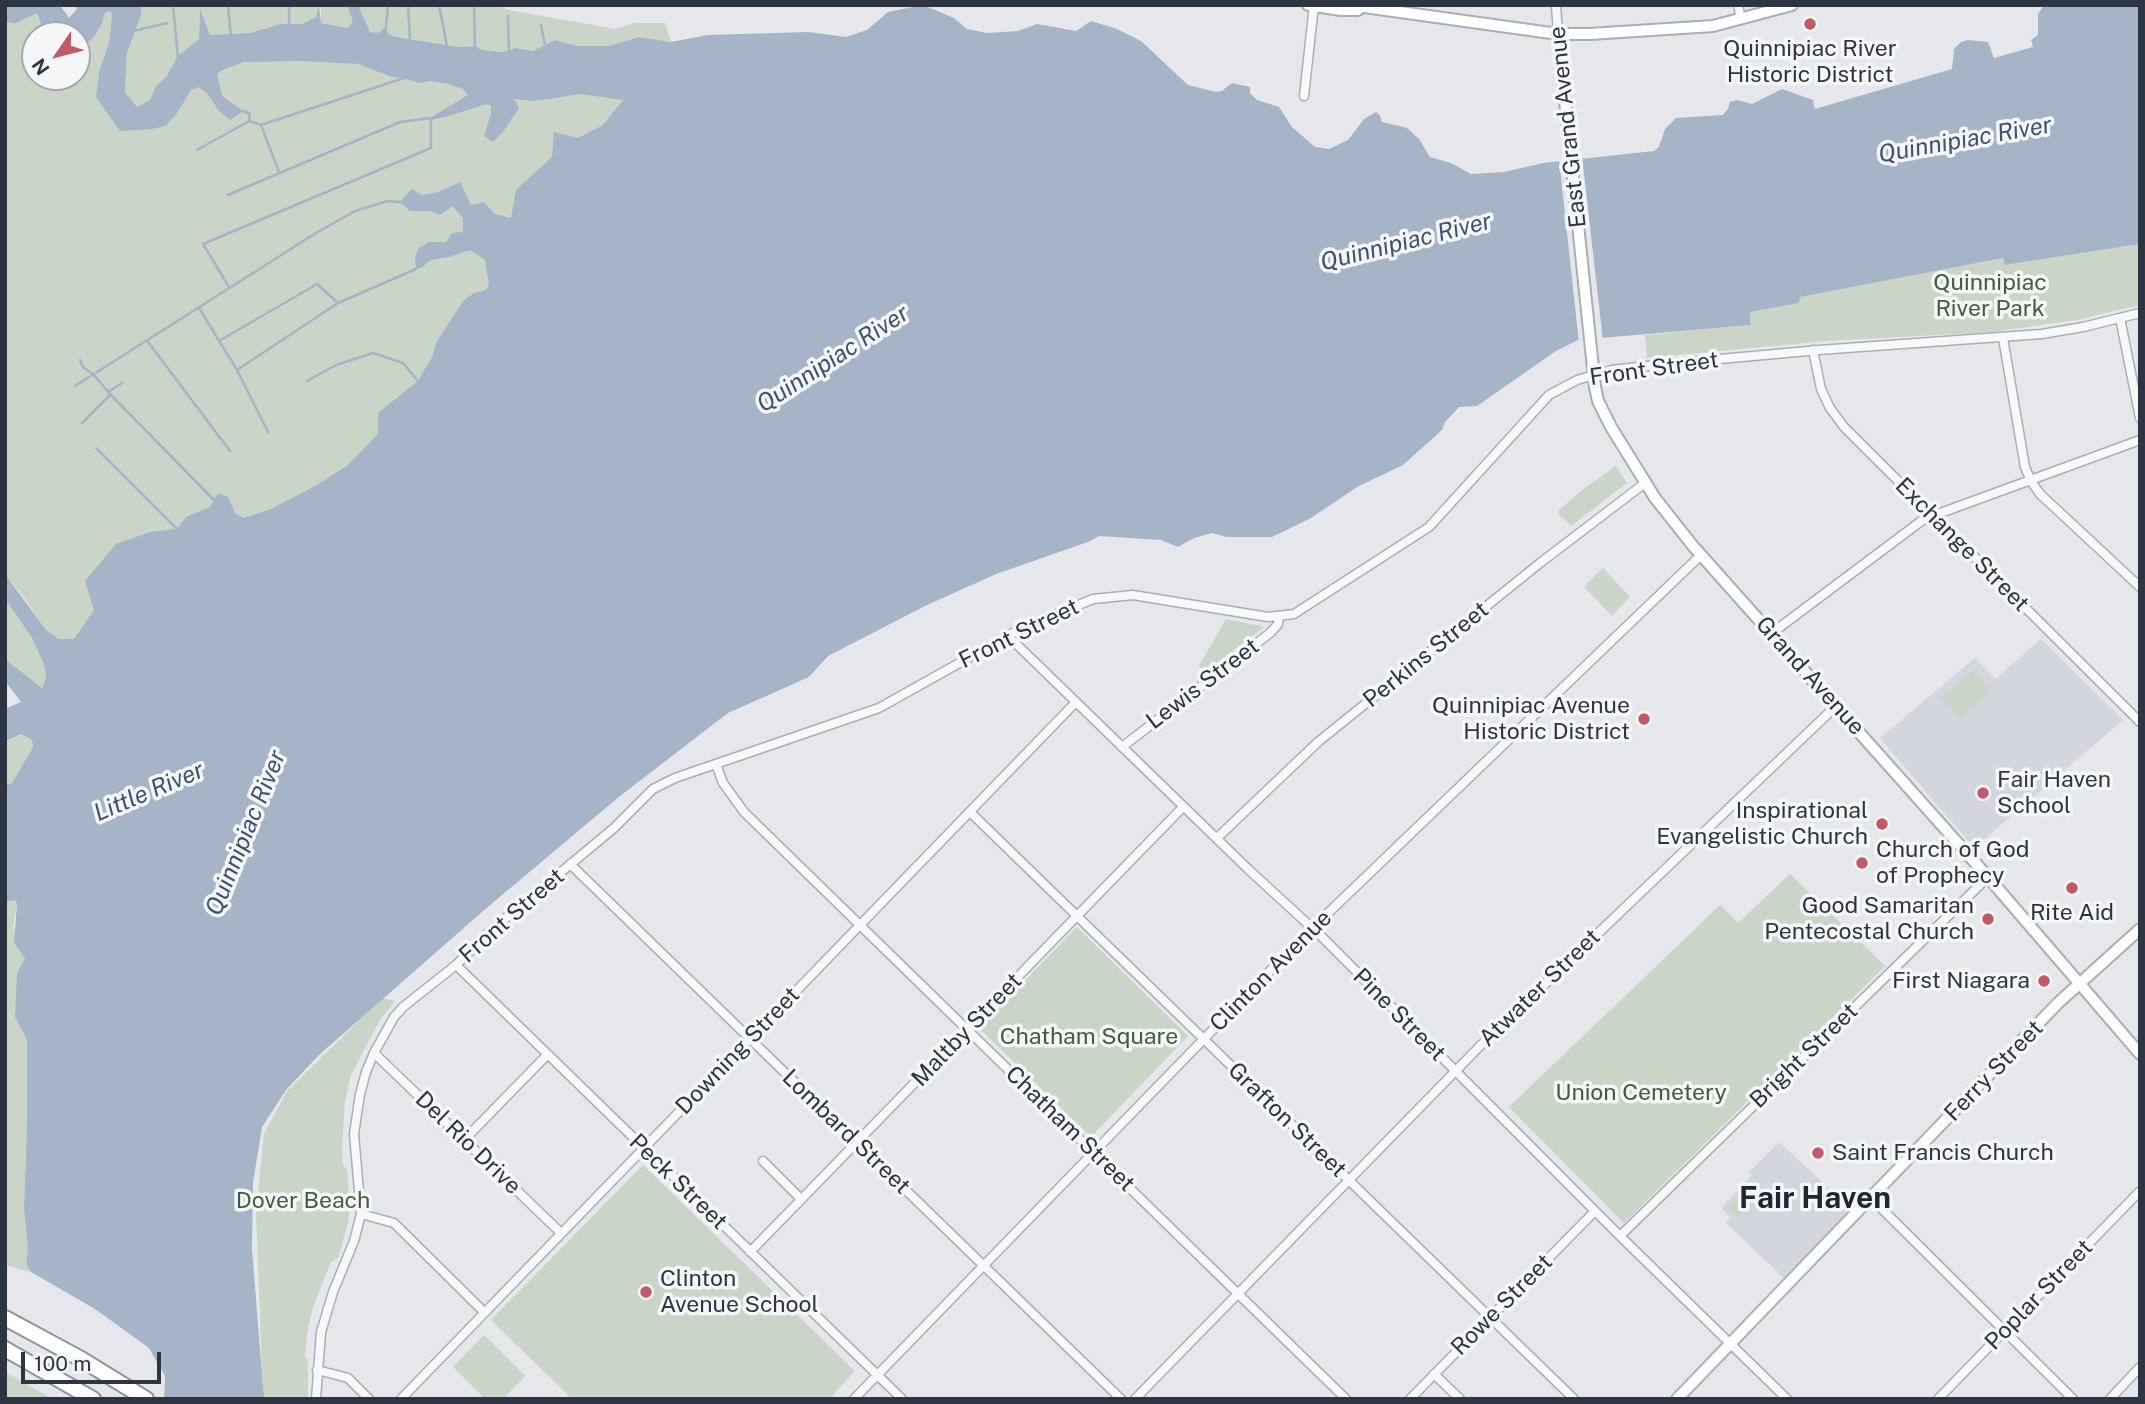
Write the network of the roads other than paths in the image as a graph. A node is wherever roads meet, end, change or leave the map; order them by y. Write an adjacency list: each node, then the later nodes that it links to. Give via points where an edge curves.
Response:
1 (1350, 5): 6 (main road)
2 (1556, 5): 8 (street, East Grand Avenue)
3 (1738, 5): 7 (street)
4 (1792, 5): 7 (main road)
5 (1312, 6): 6 (main road); 9 (street)
6 (1375, 10): 8 (main road)
7 (1741, 19): 8 (main road, via 1682,29)
8 (1558, 34): 10 (main road, East Grand Avenue)
9 (1304, 96)
10 (1580, 249): 15 (main road, Grand Avenue)
11 (2140, 313): 12 (street, Front Street)
12 (2120, 318): 13 (street, Front Street); 16 (street)
13 (2003, 338): 14 (street, Front Street); 18 (street)
14 (1813, 351): 15 (street, Front Street); 20 (street, Exchange Street, via 1821,389 1836,419)
15 (1594, 375): 19 (main road, Grand Avenue, via 1602,411); 23 (street, Front Street, via 1549,395 1429,527 1306,608)
16 (2140, 418)
17 (2140, 440): 18 (street)
18 (2031, 481): 20 (street); 22 (street)
19 (1646, 483): 21 (main road, Grand Avenue); 33 (street, Perkins Street, via 1318,742)
20 (1932, 516): 24 (street); 28 (street, Exchange Street)
21 (1701, 555): 24 (main road, Grand Avenue); 38 (street, Clinton Avenue)
22 (2140, 587)
23 (1279, 618): 25 (street, Front Street, via 1122,595 1084,601); 29 (street, Lewis Street, via 1270,633)
24 (1772, 633): 27 (main road, Grand Avenue)
25 (1008, 636): 26 (street, Pine Street); 30 (street, Front Street, via 872,711)
26 (1076, 702): 29 (street, Pine Street); 32 (street, Downing Street)
27 (1836, 706): 35 (main road, Grand Avenue); 48 (street, Atwater Street)
28 (2140, 722)
29 (1122, 747): 31 (street, Pine Street)
30 (716, 764): 34 (street, Front Street, via 653,789); 37 (street, Chatham Street, via 723,783 744,812)
31 (1183, 807): 33 (street, Pine Street); 36 (street, Maltby Street)
32 (970, 813): 36 (street, Grafton Street); 37 (street, Downing Street)
33 (1217, 838): 38 (street, Pine Street)
34 (570, 864): 40 (street, Front Street); 43 (street, Lombard Street)
35 (1988, 877): 41 (main road, Grand Avenue); 61 (street, Bright Street)
36 (1077, 916): 42 (street, Maltby Street); 44 (street, Grafton Street)
37 (859, 924): 42 (street, Chatham Street); 43 (street, Downing Street)
38 (1312, 929): 44 (street, Clinton Avenue); 48 (street, Pine Street)
39 (2140, 929): 41 (main road, Ferry Street)
40 (456, 965): 45 (street, Front Street, via 403,1007); 47 (street, Peck Street)
41 (2080, 984): 46 (main road, Grand Avenue); 56 (main road, Ferry Street)
42 (968, 1029): 50 (street, Maltby Street); 52 (street, Chatham Street)
43 (750, 1038): 50 (street, Lombard Street); 51 (street, Downing Street)
44 (1203, 1039): 52 (street, Clinton Avenue); 54 (street, Grafton Street)
45 (374, 1053): 49 (street, Del Rio Drive); 59 (street, Front Street, via 360,1094 354,1134)
46 (2140, 1054)
47 (547, 1055): 49 (street); 51 (street, Peck Street)
48 (1455, 1070): 54 (street, Atwater Street); 58 (street, Pine Street)
49 (465, 1139): 60 (street, Del Rio Drive)
50 (857, 1143): 57 (street, Maltby Street); 63 (street, Lombard Street)
51 (645, 1150): 60 (street, Downing Street); 62 (street, Peck Street)
52 (1093, 1151): 63 (street, Clinton Avenue); 64 (street, Chatham Street)
53 (763, 1161): 57 (street)
54 (1349, 1180): 64 (street, Atwater Street); 66 (street, Grafton Street)
55 (2140, 1191): 68 (street, Poplar Street)
56 (1871, 1198): 68 (street); 69 (main road, Ferry Street)
57 (802, 1199): 62 (street, Maltby Street)
58 (1595, 1211): 61 (street, Pine Street); 66 (street, Rowe Street)
59 (361, 1214): 65 (street, via 394,1223); 72 (street, Front Street, via 326,1312)
60 (561, 1233): 65 (street, Downing Street)
61 (1620, 1236): 69 (street, Pine Street)
62 (750, 1252): 74 (street, Peck Street)
63 (984, 1265): 74 (street, Clinton Avenue); 82 (street, Lombard Street)
64 (1239, 1293): 83 (street, Atwater Street); 84 (street, Chatham Street)
65 (484, 1312): 79 (street, Downing Street)
66 (1490, 1317): 73 (street, Rowe Street); 87 (street, Grafton Street)
67 (5, 1318): 75 (highway)
68 (2004, 1331): 90 (street, Poplar Street); 91 (street)
69 (1730, 1343): 88 (main road, Ferry Street); 89 (street, Pine Street)
70 (5, 1349): 76 (highway)
71 (2140, 1367): 92 (street)
72 (317, 1370): 77 (street, Front Street); 78 (street, via 348,1378)
73 (1434, 1374): 85 (street, Rowe Street); 86 (street)
74 (877, 1375): 80 (street, Clinton Avenue); 81 (street, Peck Street)
75 (144, 1398)
76 (93, 1399)
77 (316, 1399)
78 (369, 1399)
79 (401, 1399)
80 (854, 1399)
81 (902, 1399)
82 (1121, 1399)
83 (1135, 1399)
84 (1346, 1399)
85 (1410, 1399)
86 (1460, 1399)
87 (1574, 1399)
88 (1676, 1399)
89 (1787, 1399)
90 (1938, 1399)
91 (2073, 1399)
92 (2110, 1399)

